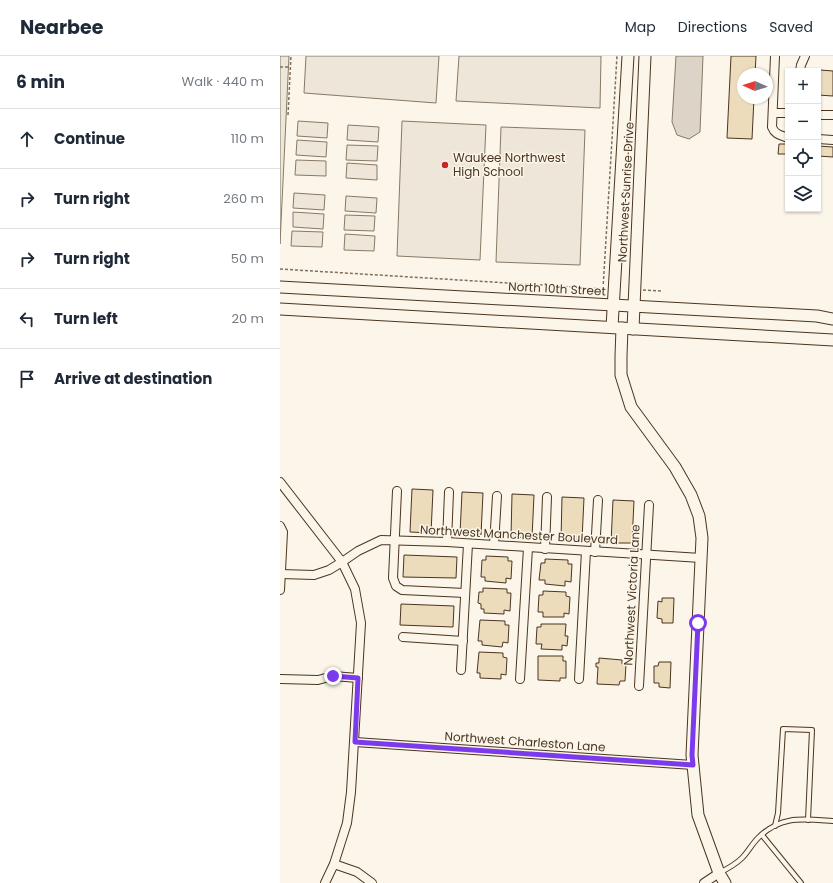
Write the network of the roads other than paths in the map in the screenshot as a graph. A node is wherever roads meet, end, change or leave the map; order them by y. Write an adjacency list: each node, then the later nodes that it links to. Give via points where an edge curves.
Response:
1 (628, 56): 14 (street, Northwest Sunrise Drive)
2 (645, 56): 15 (street, Northwest Sunrise Drive)
3 (775, 56): 6 (street)
4 (805, 56): 5 (street)
5 (801, 68)
6 (773, 113): 7 (street); 10 (street, via 774,132)
7 (785, 113)
8 (821, 114): 9 (street)
9 (833, 115)
10 (785, 137)
11 (821, 139): 12 (street)
12 (833, 140)
13 (280, 288): 14 (street, North 10th Street)
14 (614, 305): 15 (street, North 10th Street); 18 (street, Northwest Sunrise Drive)
15 (634, 306): 17 (street, North 10th Street); 18 (street, Northwest Sunrise Drive)
16 (280, 309): 18 (street)
17 (833, 318)
18 (623, 328): 19 (street); 37 (street, Northwest Sunrise Drive, via 621,375 631,407 675,467 691,495 699,516)
19 (833, 340)
20 (280, 482): 38 (street)
21 (397, 491): 28 (street)
22 (449, 492): 29 (street)
23 (497, 496): 31 (street)
24 (547, 497): 33 (street)
25 (598, 500): 35 (street)
26 (649, 505): 36 (street, Northwest Victoria Lane)
27 (280, 526): 39 (street, via 283,532)
28 (396, 540): 29 (street, Northwest Manchester Boulevard); 38 (street, Northwest Manchester Boulevard, via 382,540); 41 (street, via 393,578 396,586 402,590)
29 (446, 542): 30 (street, Northwest Manchester Boulevard)
30 (468, 544): 31 (street, Northwest Manchester Boulevard); 41 (street)
31 (494, 545): 32 (street, Northwest Manchester Boulevard)
32 (528, 548): 33 (street, Northwest Manchester Boulevard); 48 (street)
33 (545, 549): 34 (street, Northwest Manchester Boulevard)
34 (586, 551): 35 (street, Northwest Manchester Boulevard); 47 (street)
35 (595, 552): 36 (street, Northwest Manchester Boulevard)
36 (646, 555): 37 (street, Northwest Manchester Boulevard); 49 (street, Northwest Victoria Lane)
37 (701, 558): 51 (street, Northwest Sunrise Drive)
38 (342, 562): 39 (street, Northwest Manchester Boulevard, via 314,575); 46 (street, via 355,589 361,622)
39 (281, 574): 40 (street)
40 (280, 590)
41 (465, 593): 43 (street)
42 (402, 637): 43 (street)
43 (462, 640): 44 (street)
44 (461, 670)
45 (280, 678): 46 (street)
46 (358, 678): 50 (street)
47 (579, 679)
48 (520, 680)
49 (639, 686)
50 (355, 742): 51 (street, Northwest Charleston Lane); 56 (street, via 347,823)
51 (693, 765): 57 (street, Northwest Sunrise Drive, via 698,815)
52 (808, 820): 53 (lane); 54 (lane, via 788,820); 54 (lane, via 812,730 783,728 778,814)
53 (833, 821)
54 (775, 826): 55 (lane)
55 (762, 835): 57 (lane, via 743,857); 62 (lane)
56 (334, 864): 58 (street); 59 (street, via 357,872)
57 (719, 873): 60 (street); 61 (street, Northwest Sunrise Drive)
58 (325, 883)
59 (372, 883)
60 (704, 883)
61 (725, 883)
62 (800, 883)

